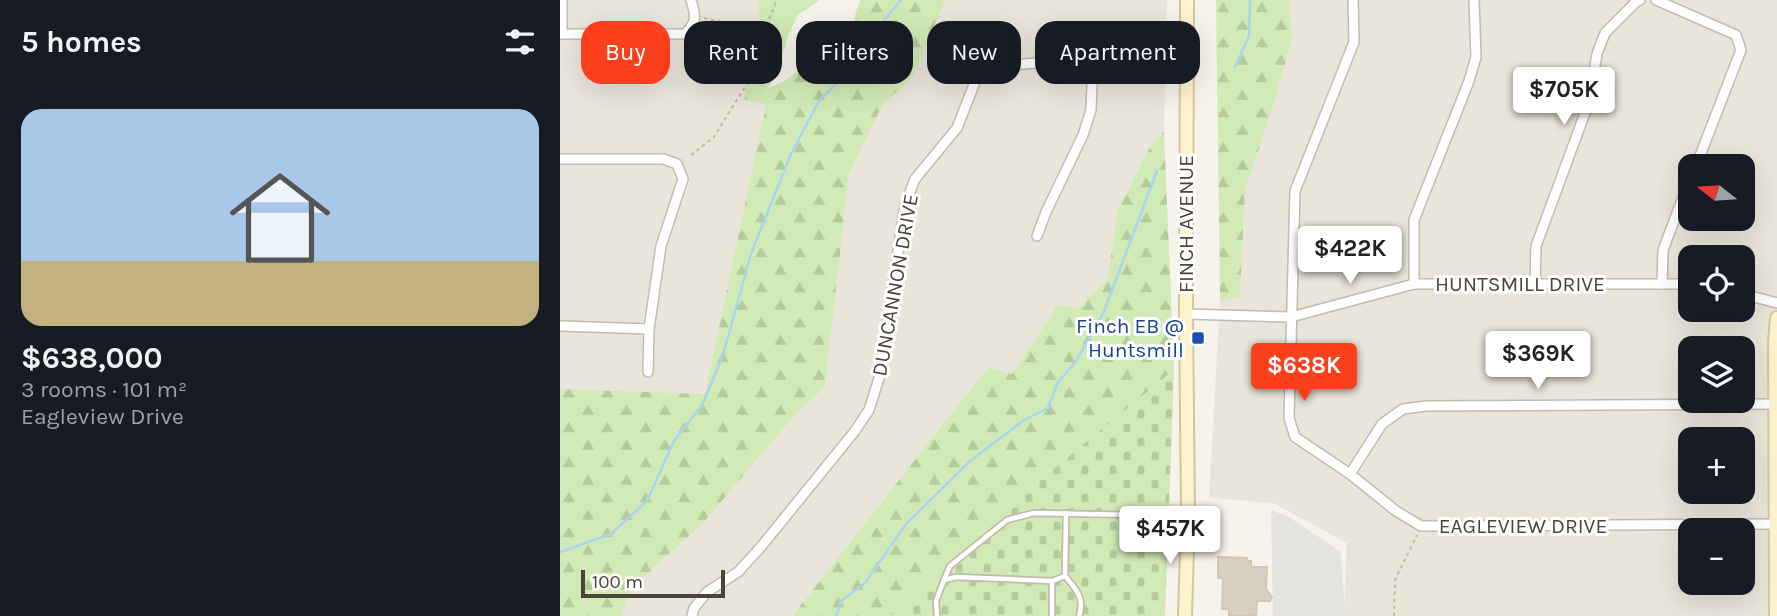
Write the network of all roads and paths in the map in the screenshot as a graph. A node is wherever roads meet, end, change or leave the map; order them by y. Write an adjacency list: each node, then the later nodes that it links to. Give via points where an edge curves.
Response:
1 (562, 0): 13 (street)
2 (691, 0): 9 (street)
3 (777, 0): 11 (path)
4 (1187, 0): 12 (main road, FINCH AVENUE)
5 (1353, 0): 30 (street, EAGLEVIEW DRIVE, via 1354,42 1295,191)
6 (1474, 0): 23 (street, via 1476,57 1414,220)
7 (1640, 0): 26 (street, via 1605,33 1597,54 1588,105 1536,246)
8 (1656, 0): 18 (street, via 1736,35 1741,50)
9 (696, 16): 10 (path); 13 (street, via 685,34)
10 (719, 21)
11 (768, 21)
12 (1187, 21)
13 (561, 34)
14 (1035, 64): 44 (street, DUNCANNON DRIVE, via 983,69 957,128 915,179 905,205 879,378 869,410 760,548 738,572 706,592)
15 (747, 84): 19 (path, via 714,137)
16 (1092, 84): 22 (street, via 1091,110 1083,135)
17 (1187, 84): 29 (main road, FINCH AVENUE)
18 (1701, 154)
19 (691, 155)
20 (560, 159): 33 (street, via 663,159 677,164 683,179 661,246)
21 (1678, 211): 24 (street, via 1663,250)
22 (1037, 236)
23 (1414, 284): 26 (street, HUNTSMILL DRIVE); 30 (street, HUNTSMILL DRIVE)
24 (1662, 284): 25 (street, HUNTSMILL DRIVE); 26 (street, HUNTSMILL DRIVE)
25 (1678, 284)
26 (1535, 285)
27 (1755, 297): 28 (street)
28 (1777, 303)
29 (1186, 314): 30 (street, HUNTSMILL DRIVE); 38 (main road, FINCH AVENUE)
30 (1291, 317): 36 (street, EAGLEVIEW DRIVE, via 1289,418 1295,437)
31 (1777, 318): 35 (main road)
32 (560, 326): 33 (street)
33 (649, 329): 34 (street)
34 (648, 372)
35 (1775, 404): 36 (street, via 1403,409 1382,424); 39 (main road)
36 (1350, 474): 40 (street, EAGLEVIEW DRIVE)
37 (1066, 513): 38 (lane); 41 (lane); 42 (lane, via 1034,513 1007,520 950,566)
38 (1188, 516): 48 (main road, FINCH AVENUE)
39 (1776, 524): 40 (street, EAGLEVIEW DRIVE); 50 (main road)
40 (1422, 526): 49 (path, via 1395,580)
41 (1065, 576): 43 (lane); 47 (lane, via 1079,592)
42 (944, 580): 43 (lane); 45 (lane, via 936,600)
43 (1052, 581): 46 (lane)
44 (692, 616)
45 (937, 616)
46 (1052, 616)
47 (1079, 616)
48 (1185, 616)
49 (1394, 616)
50 (1776, 616)

